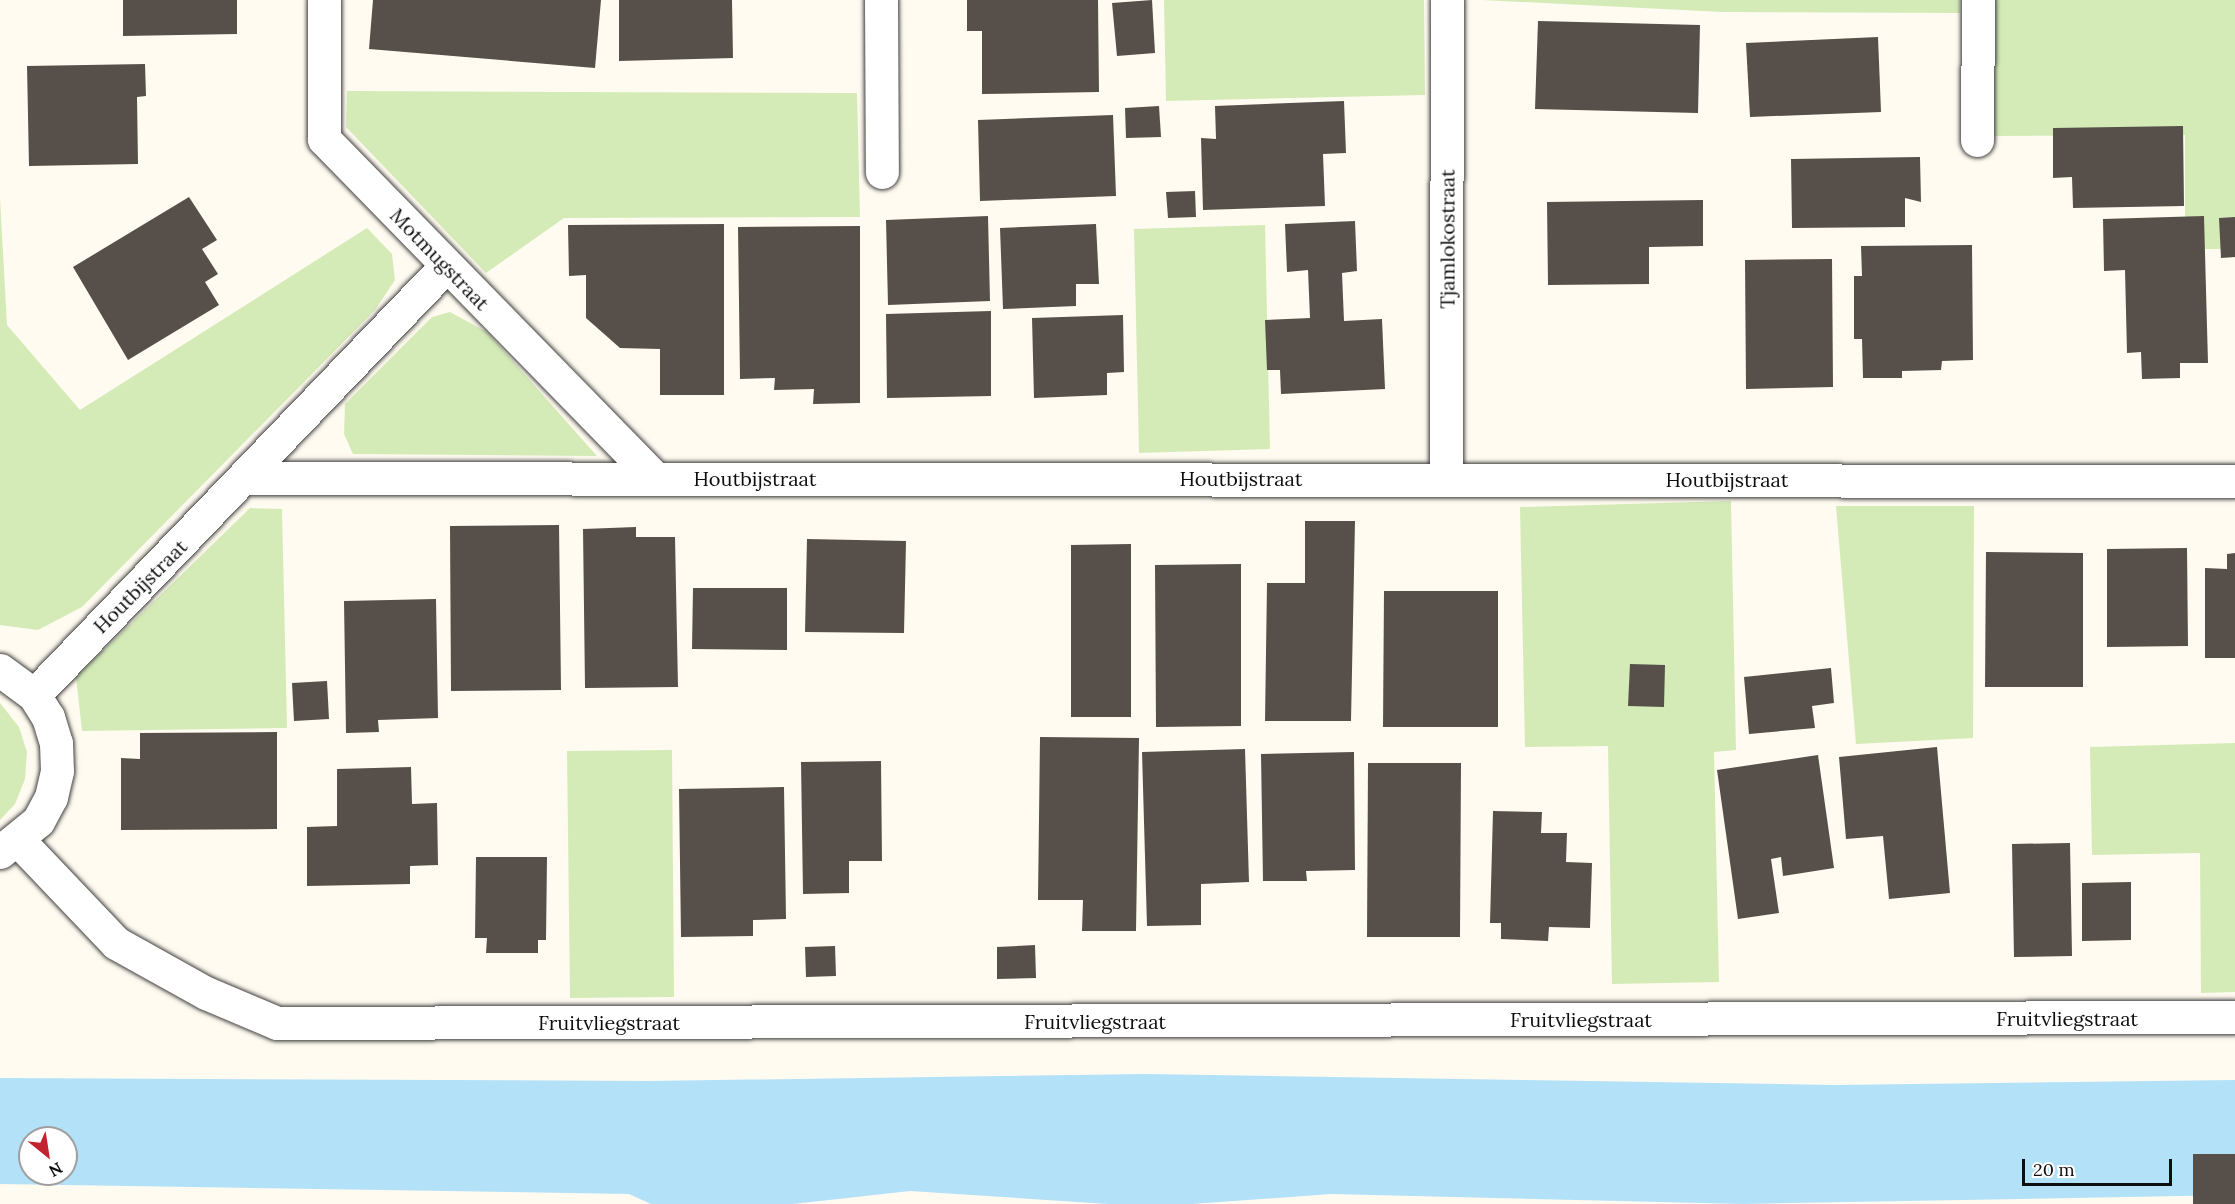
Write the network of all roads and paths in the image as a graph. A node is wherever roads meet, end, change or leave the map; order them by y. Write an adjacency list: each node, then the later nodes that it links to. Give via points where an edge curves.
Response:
1 (324, 0): 7 (street, Motmugstraat, via 324,139)
2 (881, 0): 6 (street)
3 (1447, 0): 10 (street, Tjamlokostraat)
4 (1977, 0): 5 (street)
5 (1977, 141)
6 (882, 172)
7 (446, 266): 8 (street, Houtbijstraat); 9 (street, Motmugstraat)
8 (247, 478): 9 (street, Houtbijstraat); 13 (street, Houtbijstraat)
9 (655, 478): 10 (street, Houtbijstraat)
10 (1446, 478): 11 (street, Houtbijstraat)
11 (2235, 481)
12 (0, 670): 13 (street)
13 (34, 695): 14 (street, via 56,743 57,771 51,797 38,821)
14 (9, 846): 15 (street, Fruitvliegstraat, via 116,943 206,993 277,1023)
15 (2235, 1017)

